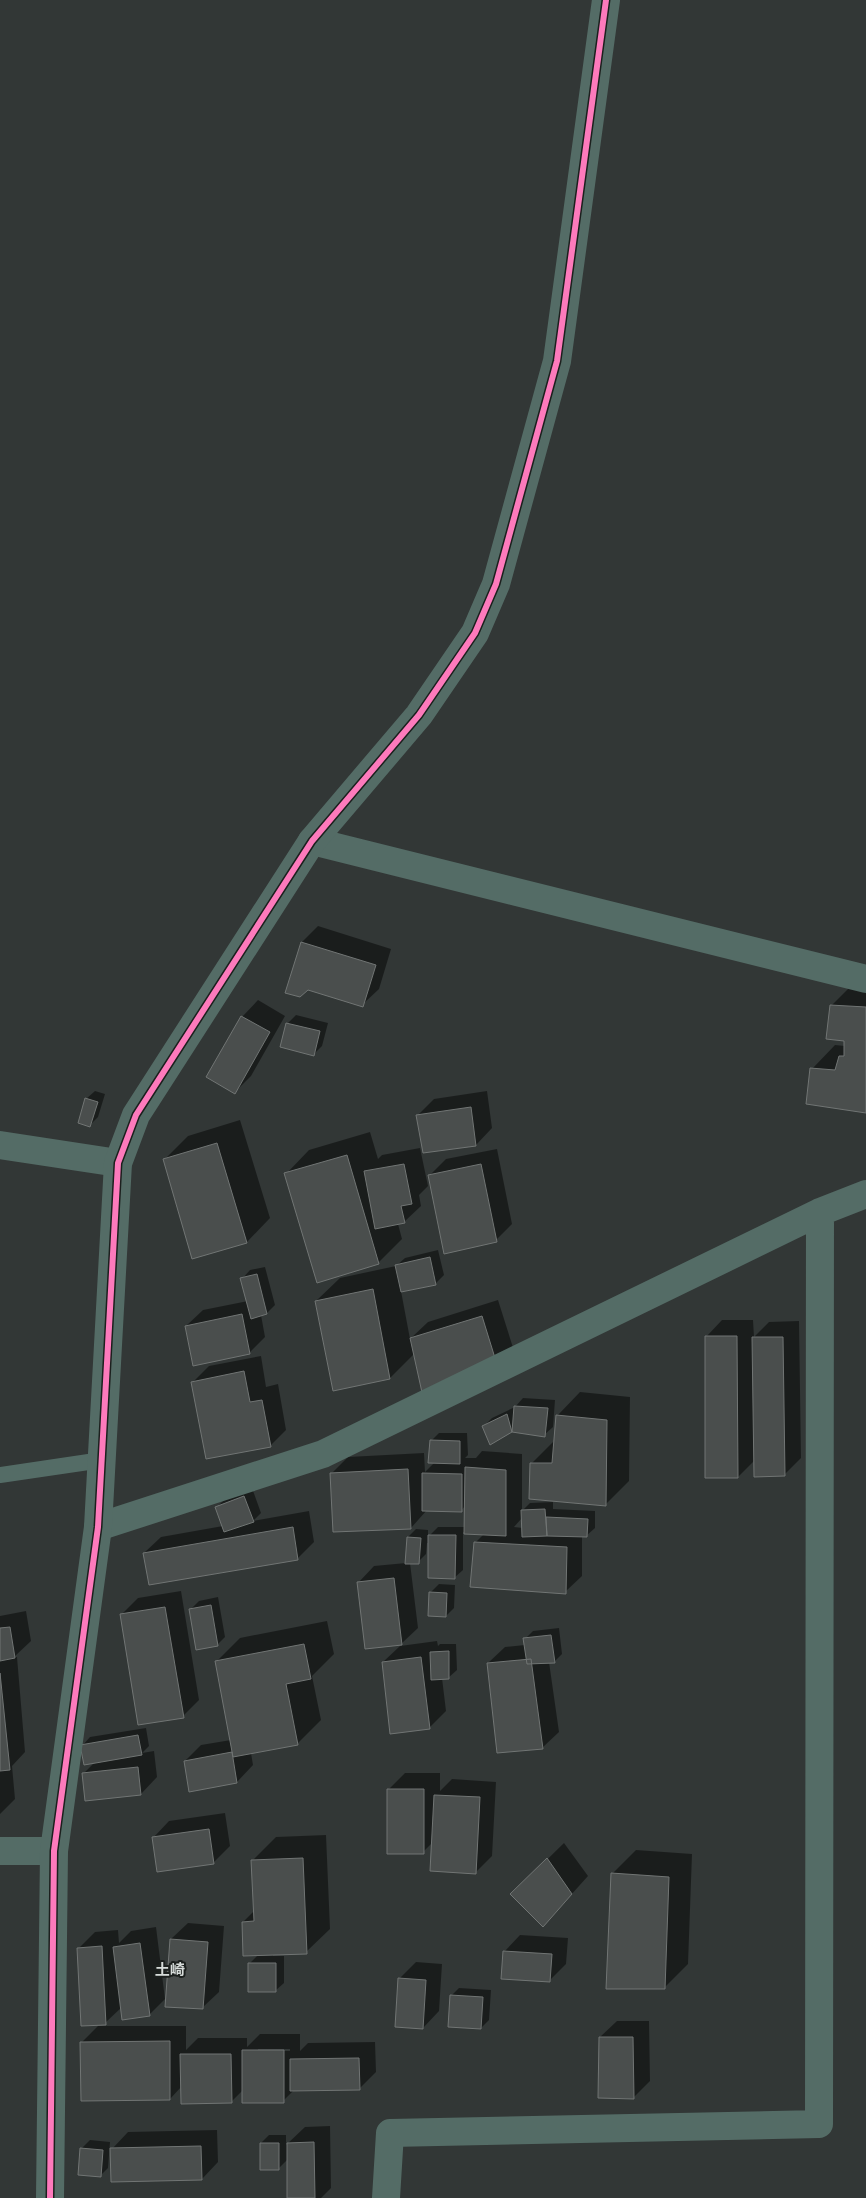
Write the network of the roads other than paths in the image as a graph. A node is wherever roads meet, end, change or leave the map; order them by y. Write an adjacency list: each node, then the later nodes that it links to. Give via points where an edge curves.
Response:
1 (606, 0): 2 (street, via 558,361 496,584 475,633 419,715)
2 (312, 841): 3 (street); 5 (street, via 136,1115)
3 (866, 979)
4 (0, 1145): 5 (street)
5 (118, 1163): 8 (street)
6 (866, 1194): 7 (street)
7 (820, 1212): 10 (street, via 323,1454); 14 (street, via 819,2124 390,2133)
8 (102, 1460): 9 (lane); 10 (street)
9 (0, 1475)
10 (98, 1527): 12 (street)
11 (0, 1851): 12 (street)
12 (54, 1851): 13 (street)
13 (50, 2198)
14 (386, 2198)

